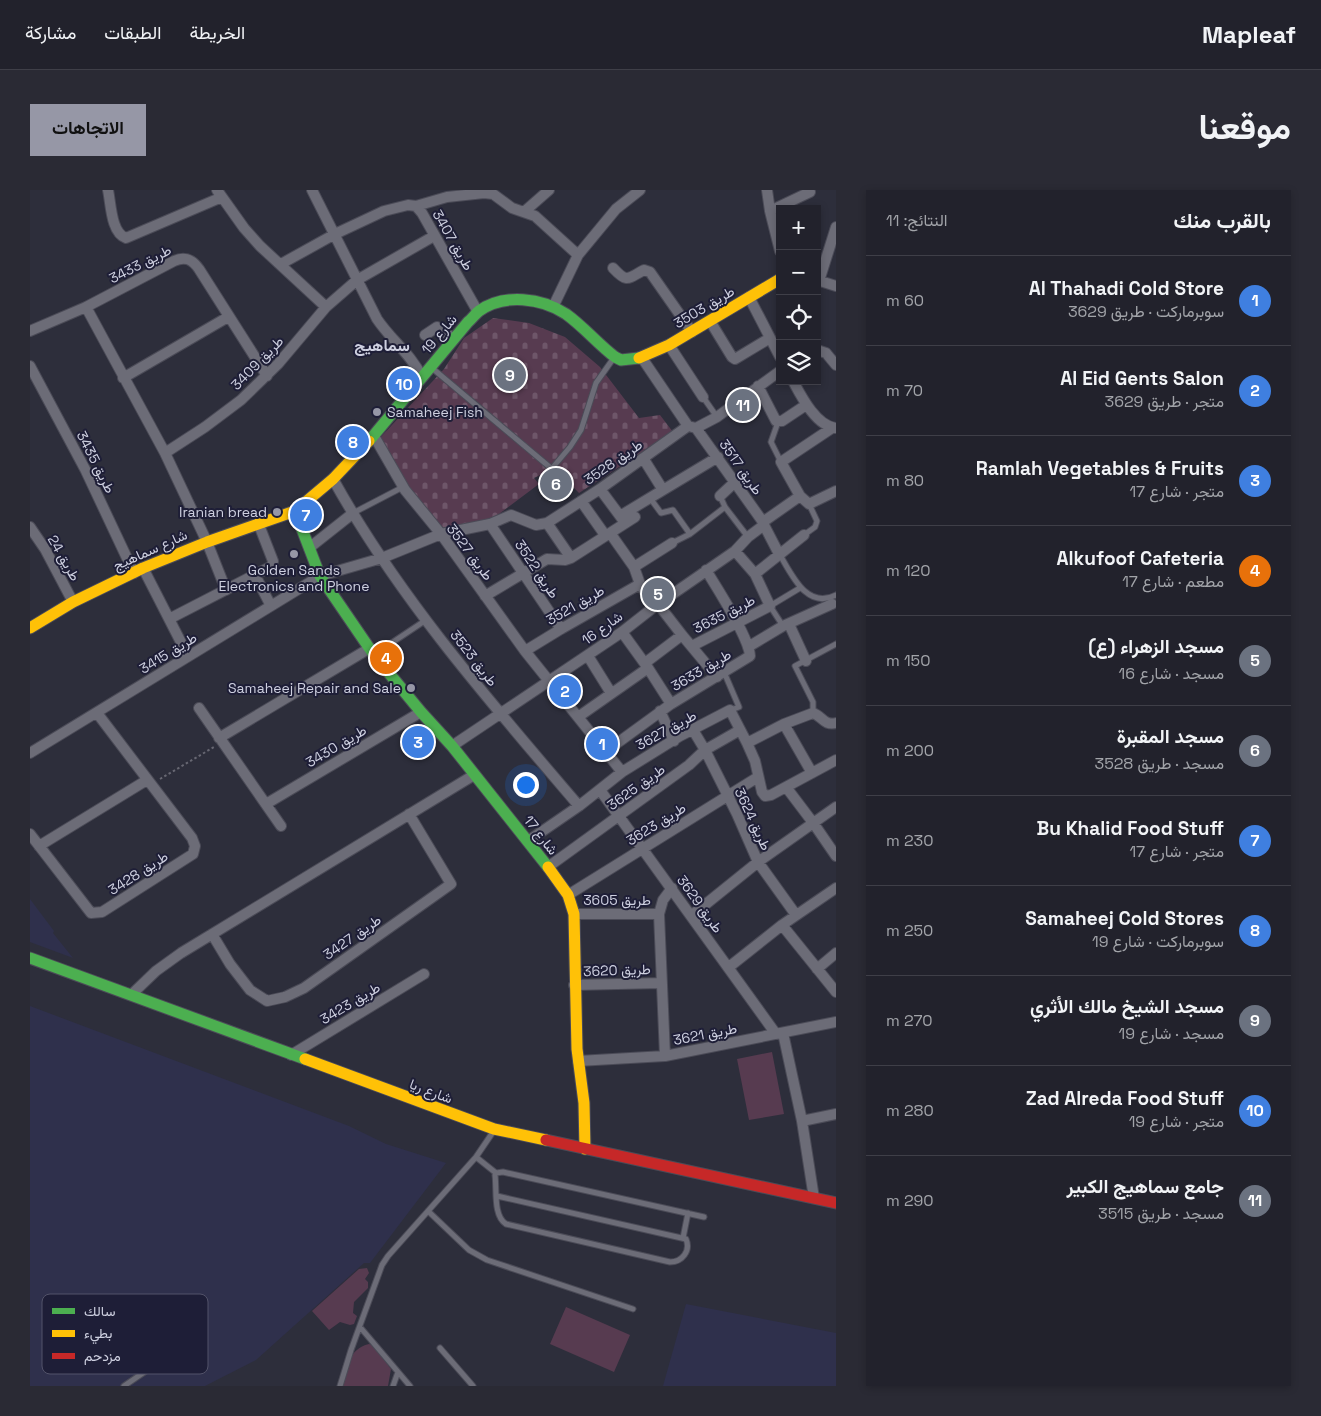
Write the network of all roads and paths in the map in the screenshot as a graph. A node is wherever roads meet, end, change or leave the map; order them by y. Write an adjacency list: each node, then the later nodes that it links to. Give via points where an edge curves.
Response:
1 (108, 190): 8 (street, طريق 3433, via 116,230 126,238)
2 (312, 190): 13 (street)
3 (549, 190): 10 (street)
4 (640, 190): 16 (street, via 616,209)
5 (767, 190): 11 (street)
6 (461, 192): 9 (street); 10 (street, via 493,194 512,208)
7 (810, 192): 11 (street)
8 (220, 194): 17 (street, via 251,236)
9 (416, 206): 13 (street, طريق 3407, via 384,211); 14 (street, طريق 3407)
10 (525, 211): 16 (street, via 540,219)
11 (770, 211): 15 (street)
12 (836, 227): 19 (street)
13 (335, 234): 17 (street, طريق 3407); 20 (street)
14 (434, 236): 20 (street, طريق 3409); 28 (street, طريق 3407)
15 (780, 250)
16 (578, 255): 27 (street)
17 (281, 264): 26 (street)
18 (613, 268): 32 (street, via 626,279 644,270 650,272)
19 (821, 272)
20 (356, 280): 26 (street, طريق 3409); 46 (street, via 384,330 412,359)
21 (776, 281): 24 (street, طريق 3503)
22 (821, 282): 23 (street)
23 (836, 286)
24 (749, 297): 30 (street, طريق 3503); 34 (street)
25 (86, 307): 29 (street, طريق 3433, via 181,258 194,263); 31 (street, طريق 3433); 47 (street)
26 (326, 307): 45 (street, طريق 3409)
27 (553, 307): 28 (street, شارع 19, via 521,300 506,301); 39 (street, شارع 19)
28 (478, 312): 35 (street, شارع 19)
29 (228, 317): 45 (street, طريق 3433); 47 (street)
30 (710, 321): 32 (street, طريق 3503); 34 (street, via 735,359)
31 (30, 331)
32 (692, 332): 36 (street, طريق 3503)
33 (425, 335): 35 (street, via 437,327)
34 (770, 338): 37 (street)
35 (454, 339): 43 (street, شارع 19)
36 (669, 345): 40 (street, طريق 3503); 50 (street)
37 (776, 349)
38 (821, 351): 42 (street)
39 (615, 357): 40 (street, via 621,360); 61 (lane, via 596,383 581,430)
40 (642, 358): 54 (street, طريق 3517)
41 (30, 366): 97 (street, طريق 3435)
42 (836, 366)
43 (431, 367): 46 (street, شارع 19); 61 (lane)
44 (776, 374): 49 (street, طريق 3528)
45 (267, 376): 57 (street, طريق 3409, via 224,414)
46 (422, 377): 56 (street, شارع 19)
47 (123, 378): 57 (street)
48 (795, 385): 51 (street)
49 (758, 386): 52 (street, طريق 3528); 53 (street)
50 (703, 397): 52 (lane)
51 (806, 405): 53 (street); 55 (street, via 821,421)
52 (717, 417): 54 (street, طريق 3528)
53 (778, 422): 60 (lane, via 771,442)
54 (692, 427): 58 (street, طريق 3528); 59 (street, طريق 3517)
55 (834, 428): 60 (street)
56 (374, 436): 62 (street, شارع 19); 65 (street, طريق 3527)
57 (165, 453): 89 (street)
58 (643, 458): 66 (street, طريق 3528); 67 (street)
59 (718, 458): 64 (street, طريق 3517); 67 (street)
60 (782, 462): 70 (street)
61 (552, 470): 63 (lane)
62 (333, 479): 75 (street, شارع 19); 76 (street, طريق 3523)
63 (543, 479)
64 (735, 482): 69 (street); 81 (street, طريق 3517)
65 (403, 487): 76 (lane); 84 (street, طريق 3527)
66 (600, 489): 72 (street, طريق 3528); 78 (street)
67 (663, 490): 71 (street)
68 (836, 491): 73 (street)
69 (720, 496): 74 (lane)
70 (800, 496): 73 (street); 81 (street, شارع 16)
71 (650, 498): 78 (street); 86 (lane, via 661,513 673,510)
72 (580, 500): 79 (street, طريق 3528); 85 (street)
73 (809, 504): 87 (lane, via 817,520 815,527)
74 (726, 507): 86 (lane); 88 (lane)
75 (295, 511): 82 (street, شارع سماهيج); 91 (street, شارع 17)
76 (352, 514): 91 (street); 94 (street, طريق 3523)
77 (635, 517): 78 (street)
78 (622, 520): 85 (street)
79 (547, 523): 80 (street, via 536,525 511,515); 95 (street)
80 (490, 524): 84 (street); 100 (street, طريق 3522)
81 (763, 524): 88 (street, شارع 16); 93 (street, طريق 3517)
82 (259, 525): 89 (street, شارع سماهيج); 99 (street, via 273,561 272,566)
83 (30, 527): 108 (street, طريق 24)
84 (440, 534): 94 (street, طريق 3415); 106 (street, طريق 3527)
85 (608, 534): 95 (street); 96 (street)
86 (690, 534): 90 (lane)
87 (804, 535): 93 (street)
88 (748, 537): 92 (street, شارع 16)
89 (207, 542): 97 (street, شارع سماهيج); 105 (street)
90 (672, 543): 96 (street)
91 (309, 548): 102 (street, شارع 17)
92 (735, 551): 98 (street, شارع 16); 101 (street, طريق 3635)
93 (779, 554): 101 (street); 104 (lane)
94 (382, 558): 102 (street, طريق 3415); 114 (street, طريق 3523)
95 (571, 558): 100 (street, via 547,559)
96 (634, 567): 103 (street)
97 (138, 570): 108 (street, شارع سماهيج); 113 (street, طريق 3435)
98 (706, 570): 109 (street, شارع 16); 115 (street, طريق 3633)
99 (255, 574): 105 (street); 110 (street)
100 (524, 574): 106 (street); 118 (street, طريق 3522)
101 (755, 574): 111 (street, طريق 3635)
102 (320, 576): 110 (street, طريق 3415); 125 (street, شارع 17)
103 (640, 584): 109 (street); 118 (street, طريق 3521)
104 (800, 588): 107 (lane, via 820,599); 111 (lane, طريق 3635)
105 (226, 590): 113 (street)
106 (485, 596): 126 (street, طريق 3527)
107 (834, 602): 116 (street)
108 (70, 604): 112 (street, شارع سماهيج)
109 (656, 605): 120 (street, شارع 16); 121 (street)
110 (271, 606): 127 (street, طريق 3415)
111 (770, 606): 115 (street, طريق 3635); 116 (lane, طريق 3635)
112 (49, 616): 117 (street, شارع سماهيج); 119 (street, شارع سماهيج)
113 (169, 619): 127 (street, طريق 3435)
114 (426, 619): 125 (lane); 141 (street, طريق 3523)
115 (737, 622): 123 (street, طريق 3635); 124 (street, طريق 3633)
116 (786, 625): 124 (street); 129 (street)
117 (30, 628)
118 (561, 629): 126 (street, طريق 3521)
119 (30, 632)
120 (622, 632): 128 (street, شارع 16); 130 (street)
121 (682, 635): 123 (street); 130 (street)
122 (836, 644): 129 (lane)
123 (692, 646): 131 (street)
124 (748, 647): 131 (street, طريق 3633, via 750,656)
125 (372, 651): 138 (street, شارع 17); 147 (street)
126 (525, 652): 132 (street, طريق 3527)
127 (188, 656): 139 (street, طريق 3415)
128 (588, 656): 132 (street, شارع 16); 133 (street)
129 (806, 661): 140 (lane, via 795,666 813,702)
130 (647, 666): 133 (street); 134 (street)
131 (720, 675): 134 (street, طريق 3633); 136 (lane, via 739,707)
132 (549, 681): 141 (street, شارع 16); 142 (street)
133 (611, 693): 142 (street)
134 (671, 704): 137 (street, طريق 3633)
135 (198, 708): 147 (street)
136 (730, 710): 145 (street, طريق 3627); 146 (street)
137 (660, 711): 148 (street); 152 (street, طريق 3633)
138 (421, 712): 150 (street, شارع 17); 163 (street, طريق 3430)
139 (97, 713): 153 (street, طريق 3415); 159 (street, طريق 3428)
140 (813, 713): 143 (street, via 823,722); 144 (street)
141 (501, 714): 150 (street, شارع 16); 164 (street)
142 (578, 717): 152 (street)
143 (836, 722)
144 (784, 724): 149 (street); 156 (street)
145 (693, 730): 148 (street, طريق 3627); 151 (street, طريق 3624)
146 (740, 730): 149 (street); 151 (street, طريق 3625)
147 (221, 740): 159 (path); 163 (street)
148 (674, 741): 155 (street, طريق 3627)
149 (747, 743): 158 (street)
150 (452, 746): 157 (street, شارع 17)
151 (705, 750): 162 (street, طريق 3624); 167 (street, طريق 3625)
152 (605, 752): 155 (street)
153 (30, 753)
154 (836, 760): 156 (street)
155 (622, 772): 161 (street, طريق 3627)
156 (812, 773): 160 (street)
157 (474, 775): 166 (street); 171 (street, شارع 17)
158 (758, 777): 160 (street, via 765,796); 162 (street, طريق 3623)
159 (149, 782): 172 (street); 172 (street, طريق 3428, via 192,838 193,854 102,912 91,913 85,907)
160 (786, 787): 168 (street)
161 (600, 790): 164 (street, طريق 3627); 167 (street, طريق 3629)
162 (727, 796): 173 (street, طريق 3623); 175 (street, طريق 3624)
163 (266, 804): 169 (street)
164 (579, 806): 171 (street, طريق 3627)
165 (836, 807): 168 (street)
166 (409, 814): 185 (street); 185 (street, طريق 3427, via 452,884 304,988 285,997 268,1000 250,990)
167 (619, 816): 173 (street, طريق 3629); 176 (street, طريق 3625)
168 (814, 824): 174 (street); 175 (street)
169 (281, 826)
170 (30, 834): 172 (street, طريق 3428)
171 (528, 841): 176 (street, شارع 17)
172 (39, 846)
173 (643, 848): 177 (street, طريق 3629); 179 (street, طريق 3623)
174 (836, 856)
175 (758, 862): 182 (street, طريق 3624); 183 (street)
176 (548, 868): 179 (street, شارع 17)
177 (672, 888): 181 (street, طريق 3620, via 663,900); 183 (street, طريق 3629)
178 (836, 888): 182 (street)
179 (568, 895): 180 (street, شارع 17)
180 (574, 914): 181 (street, طريق 3605); 192 (street, شارع 17)
181 (659, 914): 191 (street, طريق 3620)
182 (796, 915): 184 (street)
183 (691, 916): 188 (street, طريق 3629)
184 (782, 924): 188 (street); 189 (street)
185 (212, 934): 194 (street, via 156,971)
186 (836, 954): 189 (street)
187 (30, 958): 194 (street, شارع ريا)
188 (729, 967): 196 (street, طريق 3629)
189 (817, 969): 193 (street)
190 (424, 974): 197 (street, طريق 3423)
191 (661, 983): 192 (street, طريق 3620); 198 (street, طريق 3620)
192 (574, 985): 199 (street, شارع 17)
193 (836, 992)
194 (131, 995): 197 (street, شارع ريا)
195 (836, 1022): 196 (street, طريق 3621)
196 (779, 1033): 198 (street, طريق 3621); 201 (street, طريق 3629)
197 (291, 1054): 202 (street, شارع ريا)
198 (665, 1056): 199 (street, طريق 3621)
199 (578, 1062): 203 (street, شارع 17, via 584,1103)
200 (836, 1114): 201 (street)
201 (802, 1121): 207 (street, طريق 3629)
202 (494, 1129): 203 (street, شارع ريا); 204 (lane)
203 (585, 1149): 207 (street, شارع ريا)
204 (476, 1157): 205 (lane); 209 (lane)
205 (496, 1173): 206 (lane); 210 (lane)
206 (497, 1196): 212 (lane); 212 (lane, via 499,1217 506,1224 660,1259 674,1262 683,1258 688,1244)
207 (814, 1198): 208 (street, شارع ريا)
208 (836, 1203)
209 (428, 1210): 213 (lane, via 469,1250 487,1260); 214 (lane, via 382,1265)
210 (688, 1213): 211 (lane); 212 (lane)
211 (704, 1217)
212 (682, 1238)
213 (633, 1309)
214 (360, 1327): 216 (lane); 219 (lane)
215 (440, 1348): 222 (lane)
216 (398, 1372): 220 (lane); 221 (lane)
217 (142, 1374): 218 (lane)
218 (124, 1386)
219 (340, 1386)
220 (393, 1386)
221 (410, 1386)
222 (473, 1386)

